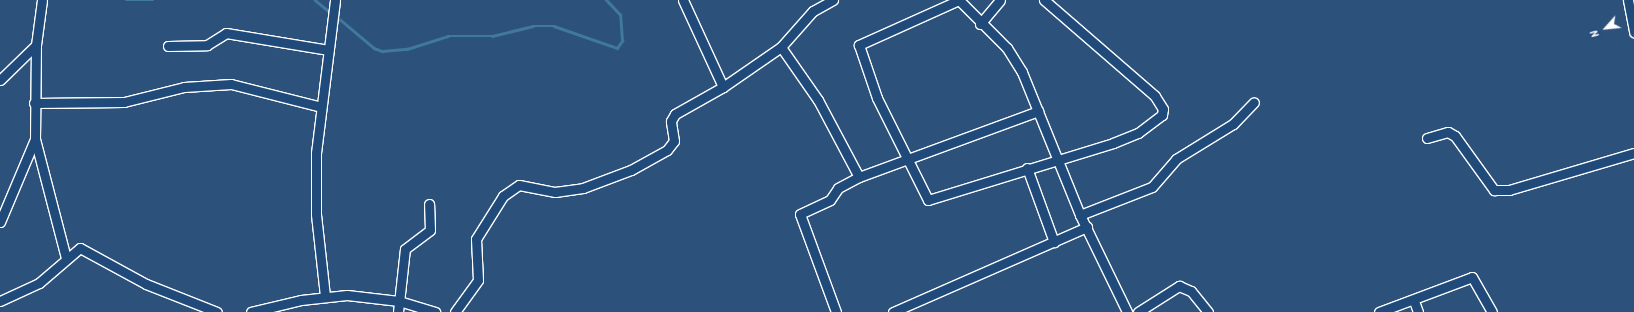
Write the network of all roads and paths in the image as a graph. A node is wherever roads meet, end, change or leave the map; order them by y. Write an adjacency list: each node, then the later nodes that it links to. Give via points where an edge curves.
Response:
1 (42, 0): 11 (street)
2 (335, 0): 14 (street)
3 (683, 0): 16 (street)
4 (833, 0): 13 (street, via 813,11)
5 (959, 0): 9 (street); 25 (street, via 859,45 877,98)
6 (1000, 0): 9 (street)
7 (1044, 0): 24 (street, via 1155,96 1163,109 1158,120 1138,133)
8 (1628, 0): 10 (street)
9 (980, 24): 20 (street, via 1014,58)
10 (1634, 32)
11 (36, 45): 15 (street); 18 (street)
12 (168, 46): 14 (street, via 206,45 226,34)
13 (781, 47): 16 (street); 27 (street, via 818,100)
14 (329, 50): 19 (street)
15 (0, 80)
16 (723, 87): 42 (street, via 675,114 671,121 673,145 631,170 578,189 555,192 519,185 503,196 476,239 478,280)
17 (1254, 102): 29 (street, via 1233,124 1176,159 1152,187)
18 (34, 103): 19 (street, via 124,102 184,87 232,84); 22 (street)
19 (322, 107): 34 (street, via 316,153 316,214)
20 (1038, 111): 24 (street); 25 (street)
21 (1427, 138): 23 (street, via 1448,132 1455,136 1494,190 1509,190)
22 (35, 139): 30 (street); 33 (street)
23 (1634, 153)
24 (1055, 157): 26 (street); 29 (street)
25 (907, 158): 26 (street, via 923,193 932,200); 27 (street)
26 (1027, 168): 32 (street)
27 (859, 177): 43 (street, via 838,188 830,200 800,216)
28 (429, 204): 36 (street, via 430,230 405,249)
29 (1080, 215): 31 (street)
30 (0, 222)
31 (1087, 228): 32 (street); 45 (street)
32 (1054, 242): 44 (street)
33 (66, 258): 35 (street, via 38,283); 38 (street, via 80,248 146,284)
34 (325, 296): 36 (street); 39 (street)
35 (0, 301)
36 (400, 301): 40 (street); 41 (street)
37 (1414, 301): 48 (street); 49 (street); 50 (street, via 1472,277)
38 (217, 312)
39 (251, 312)
40 (398, 312)
41 (434, 312)
42 (455, 312)
43 (836, 312)
44 (893, 312)
45 (1127, 312)
46 (1138, 312): 47 (street, via 1179,286 1191,290)
47 (1208, 312)
48 (1379, 312)
49 (1418, 312)
50 (1492, 312)

